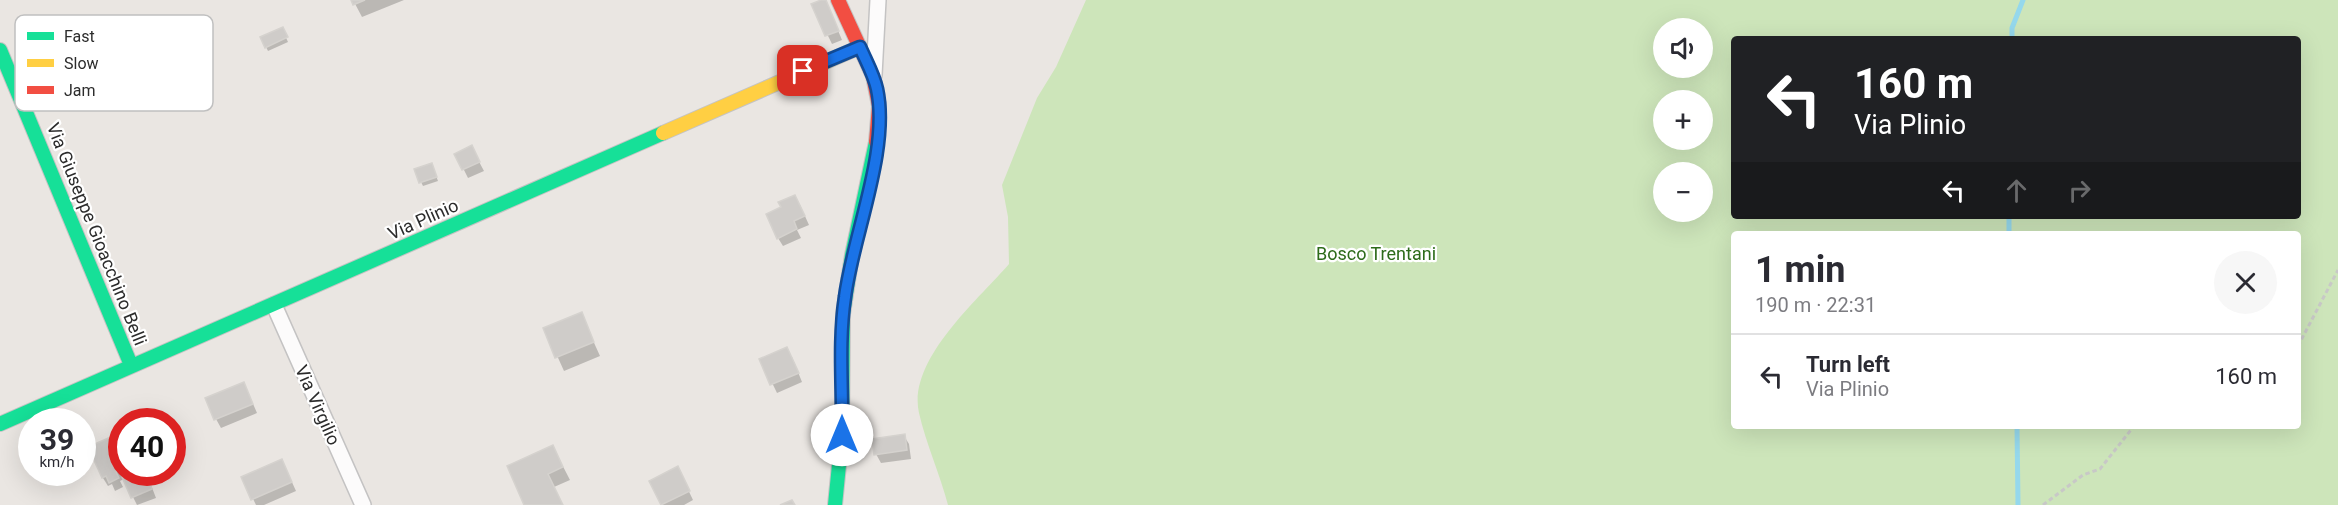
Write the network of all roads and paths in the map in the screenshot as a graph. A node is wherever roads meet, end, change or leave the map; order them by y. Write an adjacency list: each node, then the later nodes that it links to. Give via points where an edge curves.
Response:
1 (838, 0): 3 (street)
2 (878, 0): 5 (street)
3 (860, 47): 5 (street); 9 (street, Via Plinio)
4 (0, 50): 6 (street, Via Giuseppe Gioacchino Belli)
5 (873, 76): 15 (street, via 879,99 879,123 844,305 842,435)
6 (15, 86)
7 (25, 111): 11 (street, Via Giuseppe Gioacchino Belli)
8 (2338, 270): 10 (path)
9 (274, 304): 11 (street, Via Plinio); 14 (street, Via Virgilio)
10 (2301, 340)
11 (131, 365): 12 (street, Via Plinio)
12 (0, 424)
13 (2132, 429): 16 (path, via 2100,469 2084,475)
14 (363, 505)
15 (835, 505)
16 (2043, 505)

